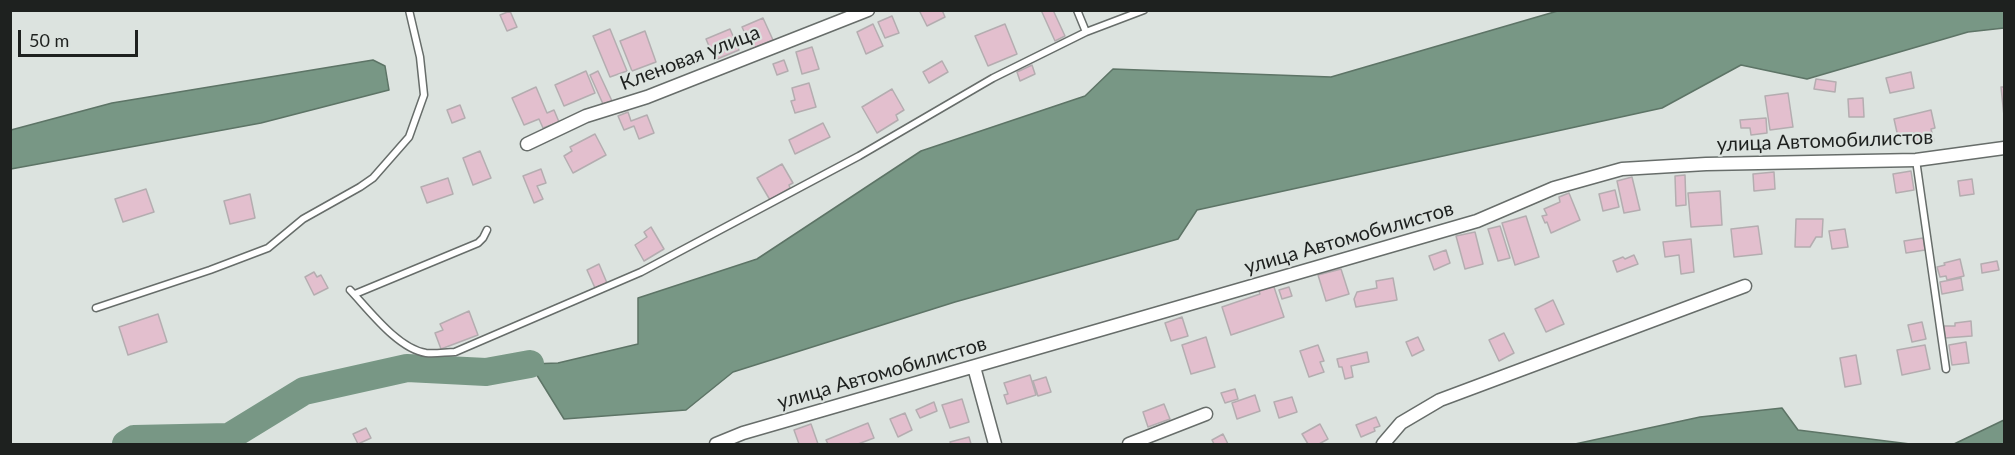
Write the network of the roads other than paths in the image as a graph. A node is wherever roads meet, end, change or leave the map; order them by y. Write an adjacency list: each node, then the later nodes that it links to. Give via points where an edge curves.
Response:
1 (409, 10): 11 (lane, via 424,95 409,136 373,178 303,219 268,248)
2 (868, 10): 6 (street, Кленовая улица, via 647,97 586,116)
3 (1077, 10): 5 (lane)
4 (1144, 10): 5 (lane)
5 (1086, 32): 9 (lane, via 993,78 859,156 641,272 455,352 425,353 412,349 352,292 478,243)
6 (527, 144)
7 (2004, 148): 8 (street, улица Автомобилистов)
8 (1916, 160): 12 (street, улица Автомобилистов, via 1622,169 1554,188 1477,221); 13 (lane)
9 (487, 230)
10 (1745, 286): 18 (street, via 1440,400 1401,423)
11 (96, 308)
12 (974, 367): 15 (street, улица Автомобилистов); 16 (street)
13 (1946, 369)
14 (1206, 414): 17 (street)
15 (716, 444)
16 (995, 444)
17 (1130, 444)
18 (1383, 444)

